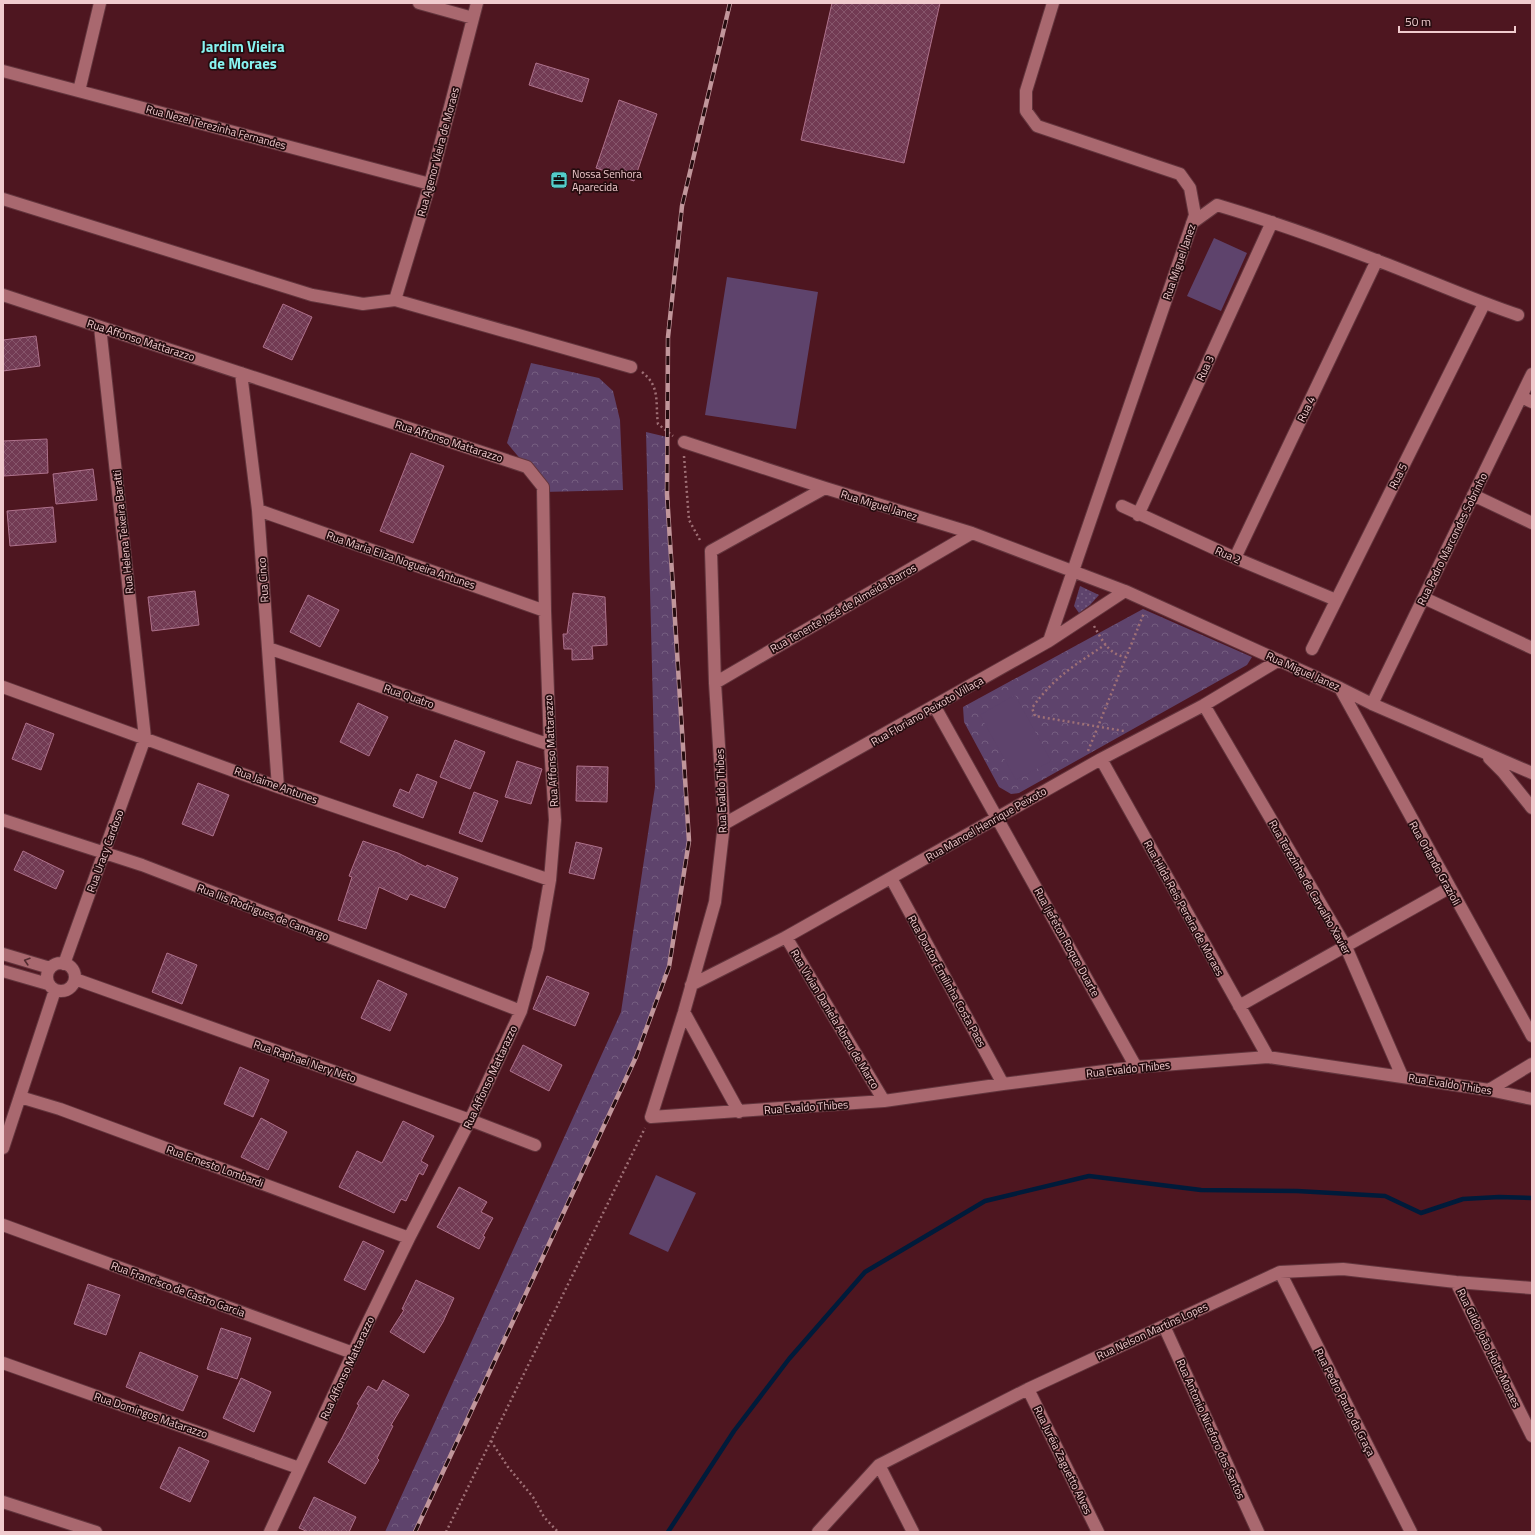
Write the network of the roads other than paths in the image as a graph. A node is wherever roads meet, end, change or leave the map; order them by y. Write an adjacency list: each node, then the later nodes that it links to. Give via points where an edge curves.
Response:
1 (100, 3): 7 (street)
2 (419, 3): 5 (street)
3 (478, 3): 5 (street, Rua Agenor Vieira de Moraes)
4 (1054, 3): 11 (street, Rua Miguel Janez, via 1026,91 1026,111 1037,126 1180,174 1190,188 1195,215)
5 (473, 18): 8 (street, Rua Agenor Vieira de Moraes)
6 (3, 71): 7 (street, Rua Nezel Terezinha Fernandes)
7 (79, 91): 8 (street, Rua Nezel Terezinha Fernandes)
8 (430, 184): 14 (street, Rua Agenor Vieira de Moraes)
9 (3, 199): 14 (street, via 312,295 363,304)
10 (1272, 222): 11 (street, via 1217,206); 12 (street); 27 (street, Rua 3)
11 (1192, 223): 31 (street, Rua Miguel Janez)
12 (1377, 260): 15 (street); 30 (street, Rua 4)
13 (3, 295): 17 (street, Rua Affonso Mattarazzo)
14 (395, 300): 18 (street)
15 (1484, 304): 16 (street); 34 (street, Rua 5)
16 (1518, 315)
17 (100, 327): 19 (street, Rua Affonso Mattarazzo); 47 (street, Rua Helena Teixeira Baratti)
18 (631, 367)
19 (241, 373): 26 (street, Rua Cinco); 35 (street, Rua Affonso Mattarazzo, via 527,467 543,487)
20 (1532, 374): 21 (street, Rua Pedro Marcondes Sobrinho)
21 (1526, 400): 24 (street, Rua Pedro Marcondes Sobrinho)
22 (684, 442): 23 (street, Rua Miguel Janez)
23 (825, 488): 29 (street, Rua Miguel Janez); 41 (street, Rua Evaldo Thibes, via 712,554)
24 (1473, 495): 28 (street); 33 (street, Rua Pedro Marcondes Sobrinho)
25 (1122, 506): 27 (street, Rua 2)
26 (258, 510): 35 (street, Rua Maria Eliza Nogueira Antunes); 37 (street, Rua Cinco)
27 (1138, 515): 30 (street, Rua 2)
28 (1532, 523)
29 (972, 533): 31 (street, Rua Miguel Janez); 41 (street, Rua Tenente José de Almeida Barros)
30 (1235, 558): 34 (street, Rua 2)
31 (1073, 571): 32 (street, Rua Miguel Janez); 36 (street, Rua Miguel Janez)
32 (1125, 591): 36 (street, Rua Floriano Peixoto Villaça); 40 (street, Rua Miguel Janez)
33 (1424, 598): 38 (street); 44 (street, Rua Pedro Marcondes Sobrinho)
34 (1336, 600): 39 (street, Rua 5)
35 (545, 611): 48 (street, Rua Affonso Mattarazzo)
36 (1049, 641): 46 (street, Rua Floriano Peixoto Villaça)
37 (268, 648): 48 (street, Rua Quatro); 52 (street, Rua Cinco)
38 (1532, 648)
39 (1312, 649)
40 (1279, 660): 43 (street, Rua Miguel Janez); 45 (street, Rua Manoel Henrique Peixoto)
41 (715, 683): 56 (street, Rua Evaldo Thibes)
42 (3, 687): 47 (street, Rua Jaime Antunes)
43 (1340, 688): 44 (street, Rua Miguel Janez); 60 (street, Rua Orlando Grazioli)
44 (1372, 704): 49 (street, Rua Miguel Janez)
45 (1204, 705): 50 (street, Rua Manoel Henrique Peixoto); 62 (street, Rua Terezinha de Carvalho Xavier)
46 (935, 707): 54 (street, Rua Ijefeton Roque Duarte); 56 (street, Rua Floriano Peixoto Villaça)
47 (145, 738): 52 (street, Rua Jaime Antunes); 57 (street, Rua Uracy Cardoso)
48 (550, 745): 59 (street, Rua Affonso Mattarazzo, via 555,820)
49 (1484, 752): 51 (street, Rua Miguel Janez); 53 (street)
50 (1100, 760): 54 (street, Rua Manoel Henrique Peixoto); 70 (street, Rua Hilda Reis Pereira de Moraes)
51 (1532, 773)
52 (278, 787): 59 (street, Rua Jaime Antunes)
53 (1532, 808)
54 (997, 817): 58 (street, Rua Manoel Henrique Peixoto); 76 (street, Rua Ijefeton Roque Duarte)
55 (3, 820): 57 (street, Rua Ilis Rodrigues de Camargo)
56 (724, 824): 68 (street, Rua Evaldo Thibes, via 715,902)
57 (105, 853): 64 (street, Rua Uracy Cardoso); 71 (street, Rua Ilis Rodrigues de Camargo)
58 (891, 878): 61 (street, Rua Manoel Henrique Peixoto); 78 (street, Rua Doutor Emilinha Costa Paes)
59 (550, 880): 71 (street, Rua Affonso Mattarazzo, via 538,949)
60 (1449, 888): 62 (street); 73 (street, Rua Orlando Grazioli)
61 (786, 937): 68 (street, Rua Manoel Henrique Peixoto); 82 (street, Rua Vivian Daniela Abreu de Marco)
62 (1346, 947): 70 (street); 77 (street, Rua Terezinha de Carvalho Xavier)
63 (3, 954): 65 (street, one-way to 63)
64 (64, 964): 65 (street, via 59,963); 67 (street, via 72,969)
65 (50, 968): 69 (street, via 46,979)
66 (3, 971): 69 (street)
67 (75, 979): 69 (street, via 70,988 60,992); 84 (street, Rua Raphael Nery Neto)
68 (691, 985): 72 (street, Rua Evaldo Thibes)
69 (51, 987): 80 (street)
70 (1239, 1006): 74 (street, Rua Hilda Reis Pereira de Moraes)
71 (521, 1011): 84 (street, Rua Affonso Mattarazzo)
72 (684, 1012): 83 (street); 83 (street, Rua Evaldo Thibes, via 651,1117)
73 (1532, 1036)
74 (1268, 1057): 76 (street, Rua Evaldo Thibes); 77 (street, Rua Evaldo Thibes)
75 (1532, 1064): 79 (street)
76 (1136, 1067): 78 (street, Rua Evaldo Thibes)
77 (1402, 1076): 79 (street, Rua Evaldo Thibes)
78 (1004, 1084): 82 (street, Rua Evaldo Thibes)
79 (1489, 1090): 81 (street, Rua Evaldo Thibes)
80 (20, 1097): 86 (street); 88 (street, Rua Ernesto Lombardi, via 60,1109)
81 (1532, 1099)
82 (884, 1101): 83 (street, Rua Evaldo Thibes)
83 (739, 1112)
84 (470, 1120): 85 (street, Rua Raphael Nery Neto); 88 (street, Rua Affonso Mattarazzo)
85 (535, 1144)
86 (3, 1148)
87 (3, 1224): 93 (street, Rua Francisco de Castro Garcia)
88 (409, 1238): 93 (street, Rua Affonso Mattarazzo)
89 (1280, 1272): 90 (street, Rua Nelson Martins Lopes, via 1343,1269); 92 (street, Rua Nelson Martins Lopes); 106 (street, Rua Pedro Paulo da Graça)
90 (1456, 1282): 91 (street, Rua Nelson Martins Lopes); 96 (street, Rua Gildo João Holtz Moraes)
91 (1532, 1288)
92 (1164, 1326): 95 (street, Rua Nelson Martins Lopes); 105 (street, Rua Antonio Niceforo dos Santos)
93 (353, 1353): 98 (street, Rua Affonso Mattarazzo)
94 (3, 1363): 98 (street, Rua Domingos Matarazzo)
95 (1028, 1389): 97 (street, Rua Nelson Martins Lopes); 104 (street, Rua Juréia Zaguetto Alves)
96 (1532, 1436)
97 (879, 1465): 102 (street, Rua Nelson Martins Lopes); 103 (street)
98 (299, 1468): 101 (street, Rua Affonso Mattarazzo)
99 (3, 1502): 100 (street)
100 (96, 1532)
101 (270, 1532)
102 (818, 1532)
103 (913, 1532)
104 (1098, 1532)
105 (1258, 1532)
106 (1411, 1532)

